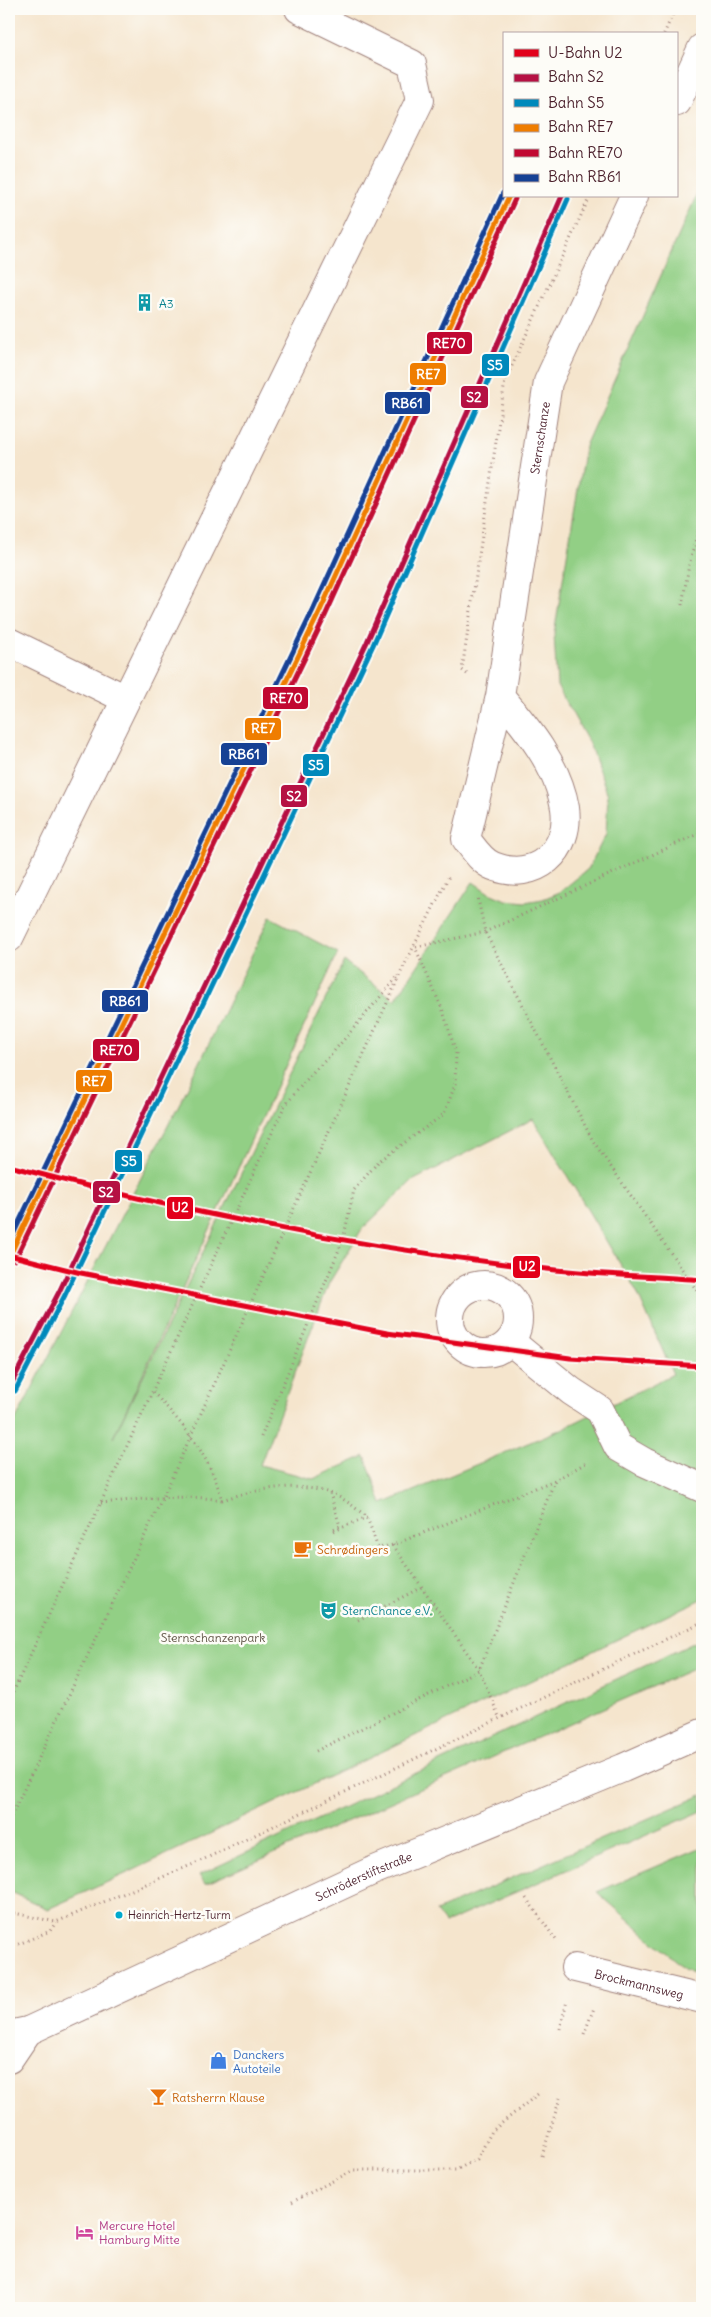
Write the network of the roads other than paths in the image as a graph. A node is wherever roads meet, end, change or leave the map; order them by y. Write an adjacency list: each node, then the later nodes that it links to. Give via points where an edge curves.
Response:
1 (299, 9): 7 (street, via 412,64 420,100)
2 (702, 48): 3 (street)
3 (678, 100)
4 (633, 198): 6 (street, Sternschanze, via 548,382)
5 (9, 642): 7 (street)
6 (500, 696): 6 (street, Sternschanze, via 536,739 547,758 565,808 564,833 553,856 536,868 518,871 493,866 481,858 466,839)
7 (126, 699): 8 (street)
8 (9, 938)
9 (510, 1341): 10 (street, via 571,1391 600,1410 618,1447)
10 (702, 1488)
11 (702, 1733): 14 (street, Schröderstiftstraße, via 370,1872)
12 (576, 1968): 13 (street, Brockmannsweg)
13 (702, 1999)
14 (19, 2033): 15 (street, Schröderstiftstraße)
15 (9, 2059)

